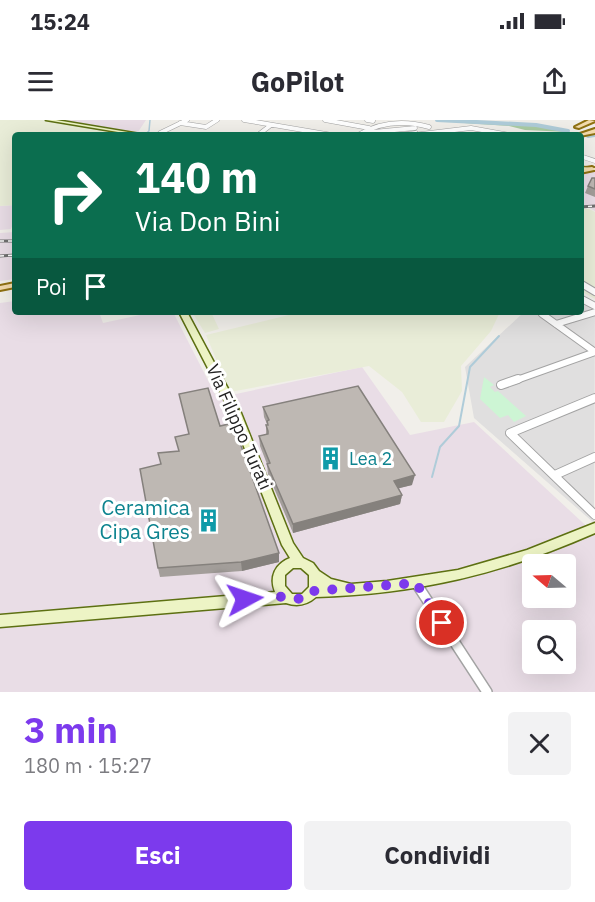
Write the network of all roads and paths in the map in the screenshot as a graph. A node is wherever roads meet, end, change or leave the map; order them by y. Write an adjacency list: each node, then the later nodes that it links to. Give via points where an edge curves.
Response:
1 (48, 120): 19 (main road)
2 (187, 120): 11 (street)
3 (244, 120): 12 (street)
4 (266, 120): 12 (street)
5 (368, 120): 10 (street)
6 (580, 120): 16 (main road)
7 (593, 120): 16 (main road)
8 (215, 121): 11 (street, via 206,128)
9 (326, 121): 17 (street)
10 (373, 121)
11 (180, 123): 20 (street)
12 (260, 123): 13 (street)
13 (271, 124): 21 (street); 22 (street)
14 (318, 127): 22 (street)
15 (429, 127): 17 (street, via 398,120); 18 (street); 26 (street)
16 (576, 127): 29 (main road)
17 (369, 128): 23 (street)
18 (415, 128): 24 (street); 25 (street)
19 (125, 132)
20 (162, 132)
21 (261, 132)
22 (313, 132)
23 (362, 132)
24 (378, 132)
25 (420, 132)
26 (434, 132)
27 (443, 132): 28 (street, via 476,128)
28 (495, 132)
29 (574, 132)
30 (595, 312): 33 (street)
31 (185, 315): 41 (main road, Via Filippo Turati, via 236,413)
32 (543, 315): 33 (street)
33 (556, 324): 34 (street)
34 (595, 352): 35 (street)
35 (501, 385)
36 (595, 398): 38 (street, via 510,433)
37 (595, 457): 38 (street)
38 (555, 475): 39 (street)
39 (595, 514)
40 (595, 528): 46 (main road, via 506,564)
41 (288, 545): 42 (main road, Via Filippo Turati); 43 (main road, Via Filippo Turati)
42 (300, 563): 43 (main road); 44 (main road)
43 (286, 566): 45 (main road)
44 (316, 575): 47 (main road); 48 (main road)
45 (277, 583): 49 (main road); 50 (main road)
46 (416, 583): 47 (main road); 52 (street)
47 (350, 590): 48 (main road)
48 (314, 591): 50 (main road, via 305,598)
49 (264, 597): 50 (main road); 51 (main road)
50 (286, 597)
51 (0, 621)
52 (487, 692)

